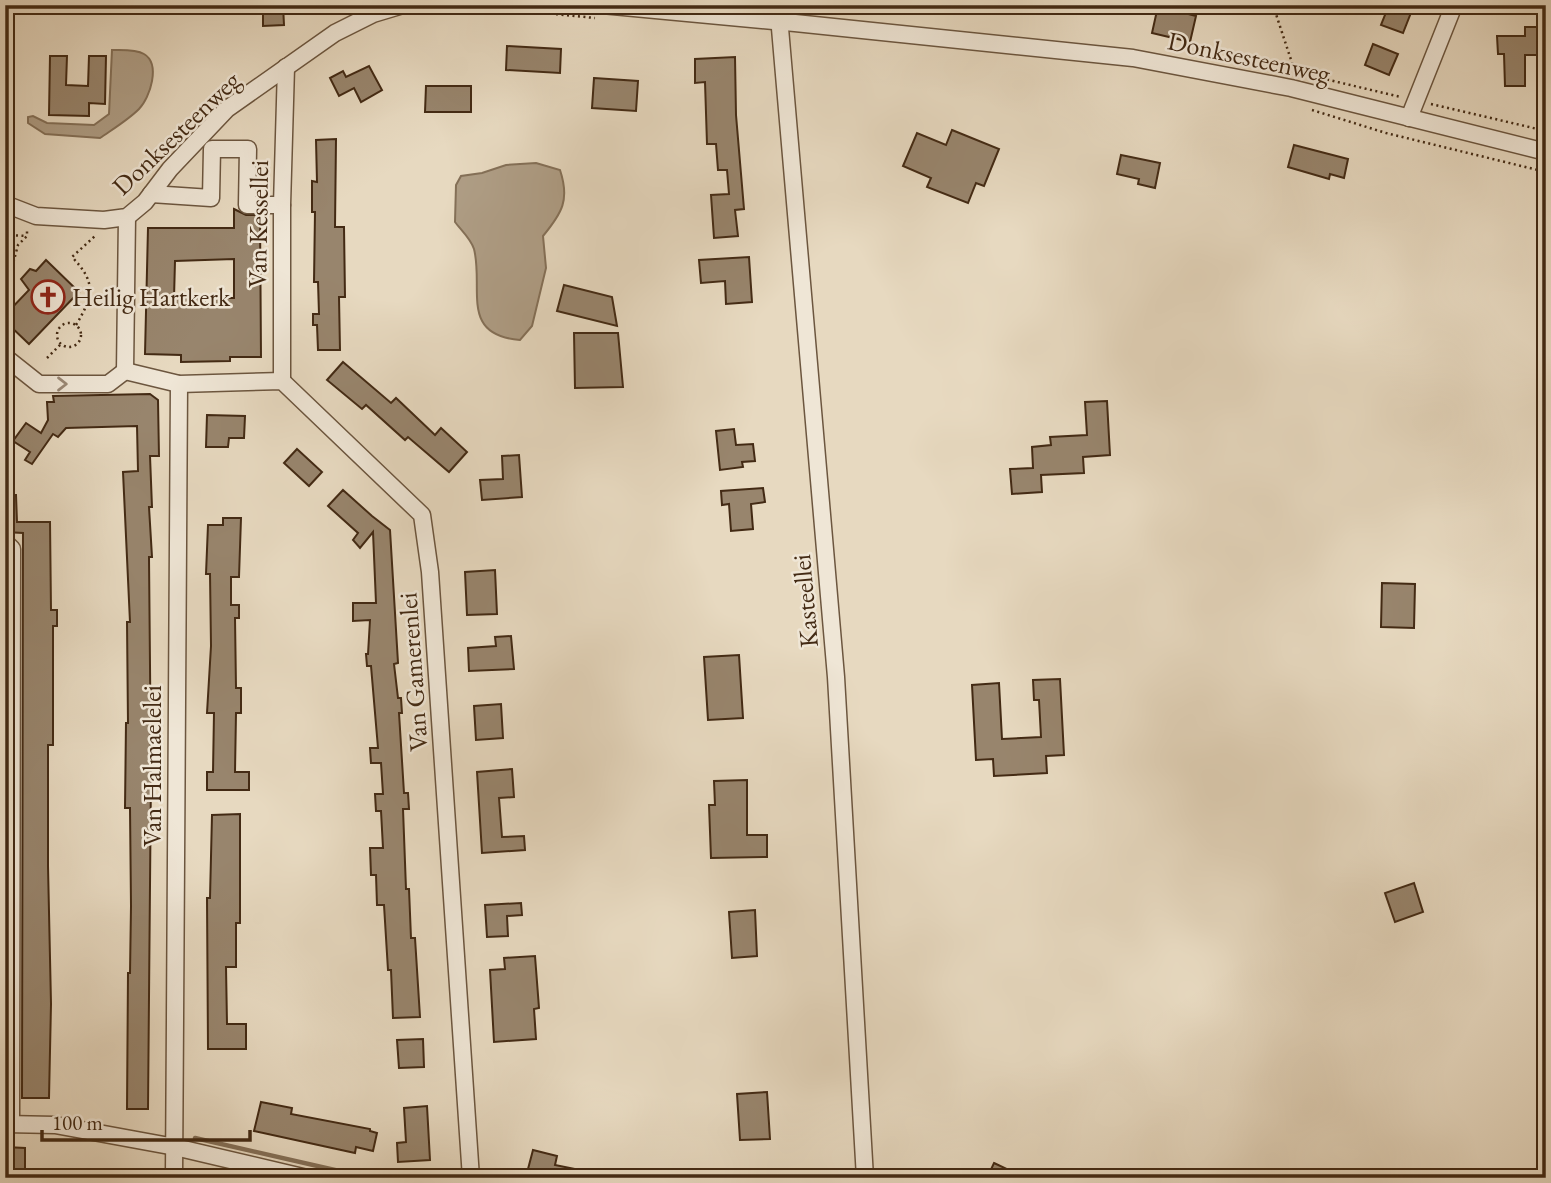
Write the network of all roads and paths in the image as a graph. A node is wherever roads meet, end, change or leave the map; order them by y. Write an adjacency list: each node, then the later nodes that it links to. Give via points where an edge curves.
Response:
1 (403, 5): 6 (street, Donksesteenweg, via 335,33)
2 (603, 5): 5 (street, Donksesteenweg)
3 (1273, 5): 7 (path)
4 (1454, 5): 9 (street)
5 (779, 13): 9 (street, Donksesteenweg, via 1133,58 1291,88); 32 (street, Kasteellei, via 836,677)
6 (286, 67): 12 (street, Donksesteenweg, via 228,109); 14 (street, Van Kessellei)
7 (1295, 72)
8 (1312, 110): 11 (path)
9 (1409, 118): 10 (street, Donksesteenweg)
10 (1546, 152)
11 (1546, 172)
12 (151, 194): 14 (street, via 211,198 212,149 248,149 247,205); 15 (street, Donksesteenweg)
13 (5, 204): 15 (street, Donksesteenweg, via 36,216)
14 (282, 205): 24 (street, Van Kessellei)
15 (127, 217): 23 (street)
16 (5, 235): 18 (path, via 27,236 18,245)
17 (95, 236): 19 (path, via 72,257 91,283 88,302)
18 (5, 294)
19 (76, 325): 20 (path, via 68,322 58,329); 20 (path, via 81,335 78,342)
20 (61, 344): 22 (path)
21 (5, 357): 23 (street, one-way to 23, via 39,384 108,384)
22 (47, 358)
23 (125, 371): 25 (street)
24 (282, 381): 25 (street); 31 (street, Van Gamerenlei, via 422,515 430,572)
25 (179, 384): 28 (street, Van Halmaelelei)
26 (5, 542): 27 (street, via 12,549)
27 (8, 1124): 28 (street, via 55,1125)
28 (175, 1147): 29 (street, Van Halmaelelei); 30 (street)
29 (174, 1178)
30 (307, 1178)
31 (471, 1178)
32 (865, 1178)

